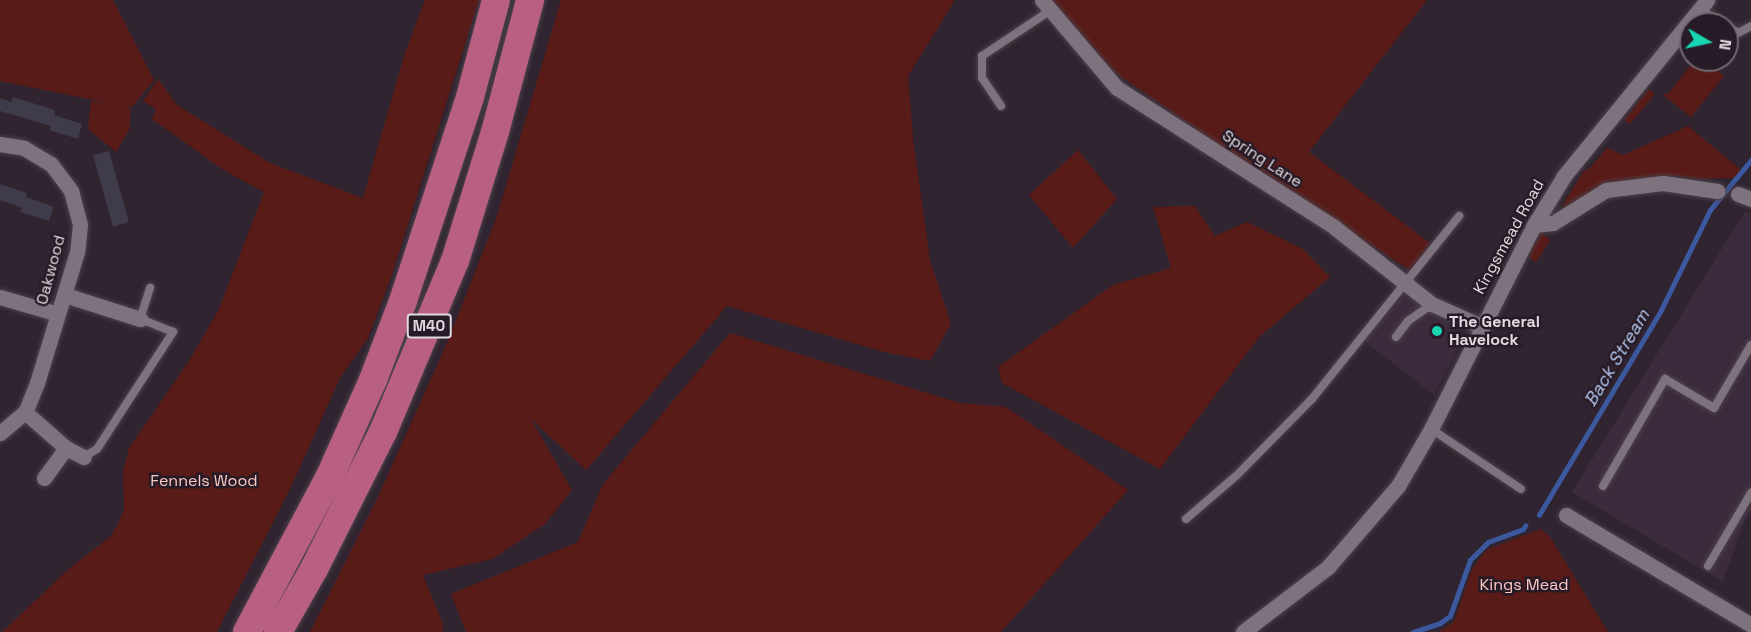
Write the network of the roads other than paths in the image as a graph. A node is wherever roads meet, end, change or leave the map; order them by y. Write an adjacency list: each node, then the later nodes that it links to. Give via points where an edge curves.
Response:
1 (496, 0): 33 (highway, M40, via 470,97 373,380 330,476)
2 (530, 0): 34 (highway, M40, via 455,261 383,432)
3 (1704, 4): 9 (street, Kingsmead Road, via 1564,176)
4 (1047, 5): 5 (lane, via 1022,32 982,56 982,78); 10 (street, Spring Lane, via 1117,88 1334,227)
5 (1001, 106)
6 (0, 144): 12 (street, Oakwood, via 24,148 51,164 71,191 80,225)
7 (1717, 191): 9 (street, via 1663,183 1606,190 1553,223)
8 (1459, 216): 10 (lane)
9 (1534, 225): 17 (street, Kingsmead Road)
10 (1406, 284): 14 (street, Spring Lane); 30 (lane, via 1312,399 1237,475)
11 (150, 288): 16 (lane)
12 (65, 295): 15 (street, Oakwood); 16 (street)
13 (0, 297): 15 (street)
14 (1432, 304): 17 (street, Spring Lane); 18 (lane, via 1408,321)
15 (58, 314): 20 (street, Oakwood)
16 (140, 319): 24 (lane, via 173,332 97,449)
17 (1481, 326): 21 (street, Kingsmead Road)
18 (1396, 337)
19 (1751, 345): 26 (lane, via 1714,408 1665,379)
20 (25, 412): 22 (street, Oakwood); 23 (street)
21 (1431, 429): 27 (lane); 35 (street, Kingsmead Road, via 1398,486 1328,567)
22 (0, 433)
23 (66, 448): 24 (street); 25 (street)
24 (84, 457)
25 (45, 478)
26 (1603, 486)
27 (1521, 489)
28 (1751, 493): 31 (lane)
29 (1566, 515): 32 (street)
30 (1186, 519)
31 (1708, 566)
32 (1751, 625)
33 (247, 632)
34 (278, 632)
35 (1243, 632)

